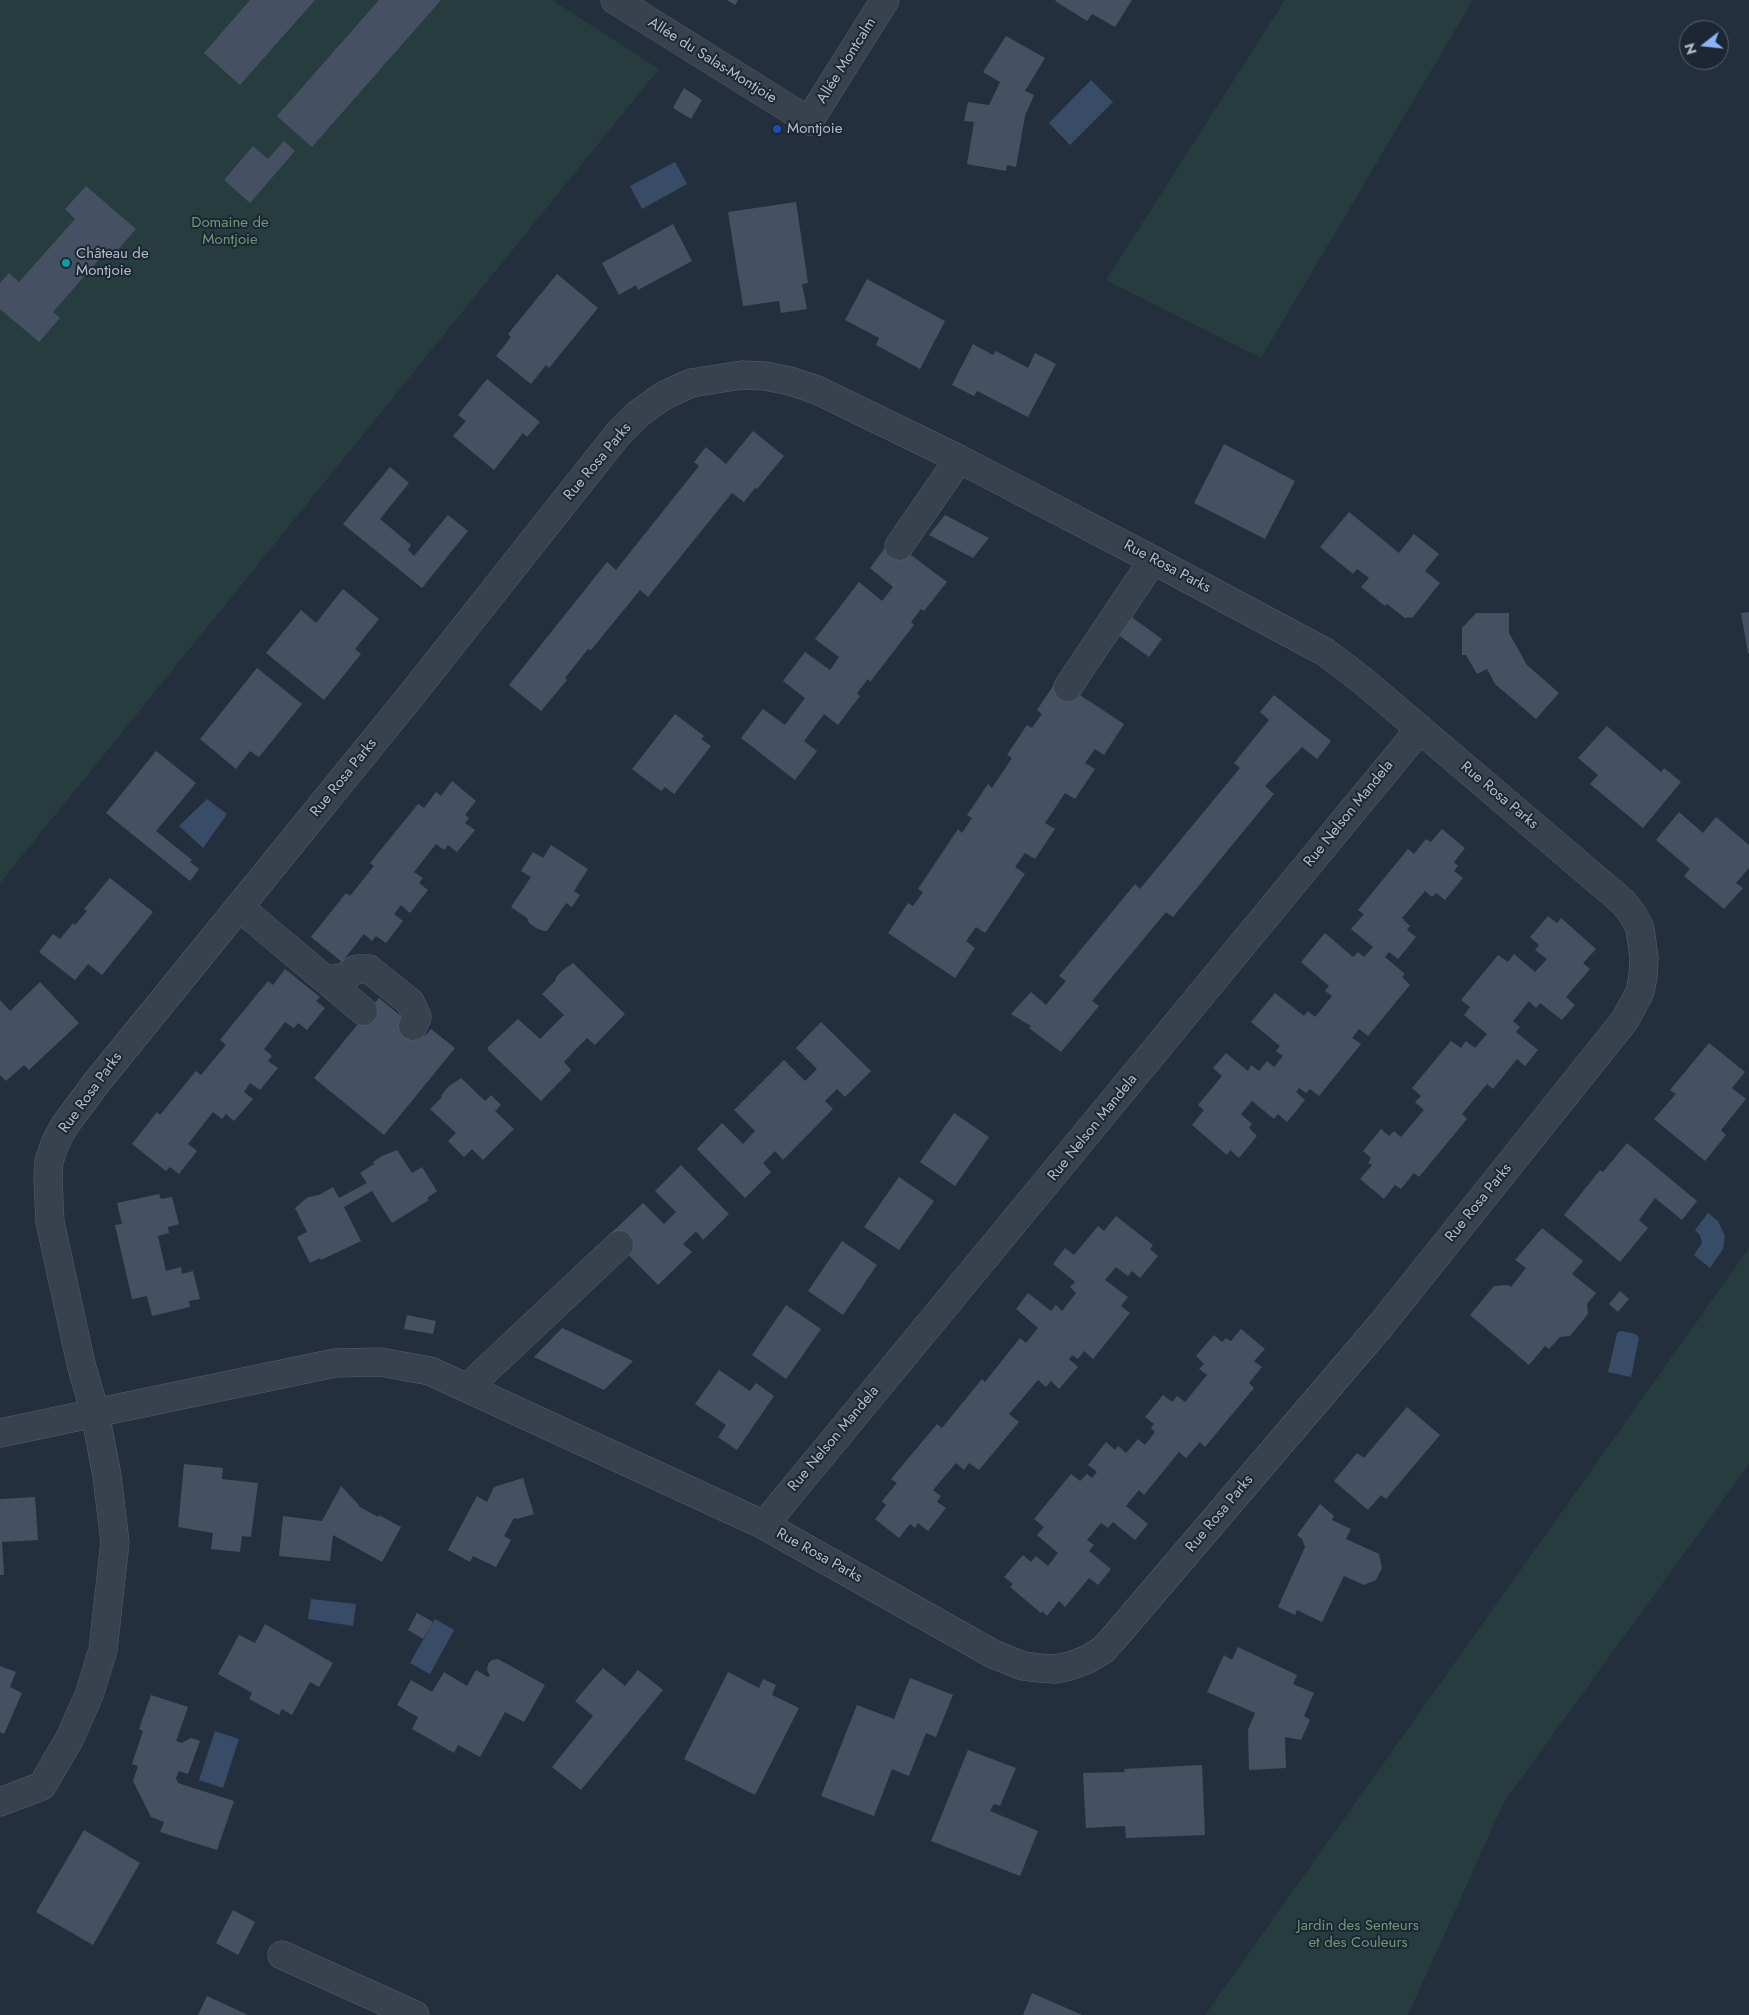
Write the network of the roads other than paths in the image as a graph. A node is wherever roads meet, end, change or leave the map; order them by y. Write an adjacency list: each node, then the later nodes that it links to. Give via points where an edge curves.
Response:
1 (615, 0): 3 (street, Allée du Salas-Montjoie)
2 (885, 0): 3 (street, Allée Montcalm)
3 (809, 121)
4 (959, 459): 5 (street); 6 (street, Rue Rosa Parks); 9 (street, Rue Rosa Parks, via 840,400 790,381 742,375 691,383 664,396 638,414 618,434)
5 (899, 546)
6 (1153, 560): 7 (street); 8 (street, Rue Rosa Parks, via 1325,652)
7 (1068, 687)
8 (1420, 728): 17 (street, Rue Nelson Mandela); 17 (street, Rue Rosa Parks, via 1623,902 1640,928 1644,958 1640,992 1625,1020 1381,1325 1103,1650 1070,1666 1055,1669 1023,1666 993,1654)
9 (239, 907): 10 (street); 15 (street, Rue Rosa Parks, via 80,1104 56,1141 49,1161 48,1199 52,1228 81,1364)
10 (326, 980): 11 (street); 12 (street, via 345,977 356,969 369,969 410,1002 417,1017)
11 (363, 1010)
12 (413, 1026)
13 (619, 1245): 14 (street)
14 (467, 1388): 15 (street, Rue Rosa Parks, via 430,1371 380,1362 335,1363); 17 (street, Rue Rosa Parks)
15 (95, 1413): 16 (street, Rue Rosa Parks); 18 (street, via 115,1542 104,1650 74,1730 42,1786)
16 (0, 1433)
17 (764, 1525)
18 (0, 1802)
19 (282, 1955): 20 (street)
20 (415, 2015)

